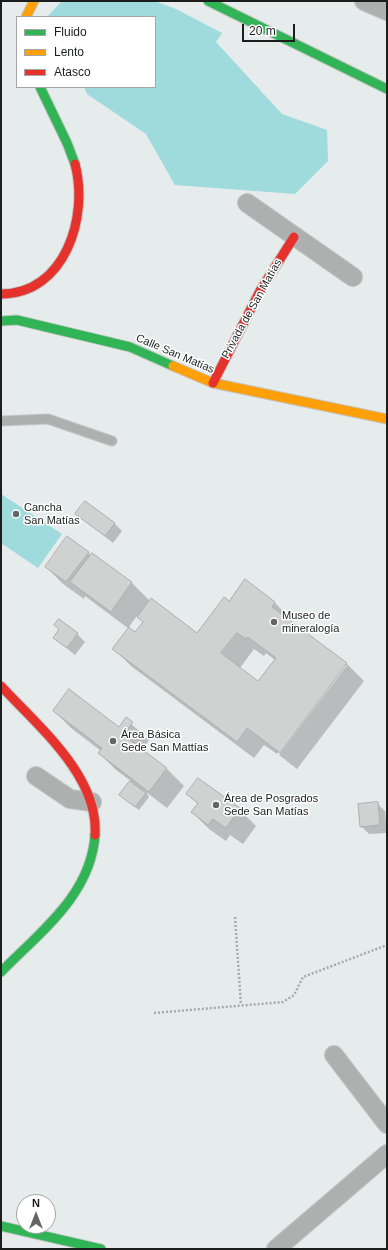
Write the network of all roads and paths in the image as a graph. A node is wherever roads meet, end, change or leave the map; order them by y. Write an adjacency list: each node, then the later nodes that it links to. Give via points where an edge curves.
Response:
1 (34, 1): 5 (street)
2 (208, 1): 7 (street)
3 (364, 1): 4 (street)
4 (387, 11)
5 (26, 16)
6 (40, 88): 11 (street, via 72,152 78,187 78,216 73,238 61,261 46,278 32,290)
7 (387, 89)
8 (247, 203): 9 (street)
9 (294, 237): 10 (street); 13 (street, Privada de San Matías, via 260,291)
10 (353, 277)
11 (3, 294)
12 (1, 321): 13 (street, Calle San Matías, via 17,320 130,347)
13 (213, 383): 14 (street, Calle San Matías)
14 (387, 419)
15 (1, 421): 16 (lane, via 48,419)
16 (112, 441)
17 (1, 686): 19 (street, via 66,759 82,781)
18 (36, 776): 19 (street, via 70,799)
19 (92, 802): 22 (street, via 96,842 82,881 69,902)
20 (235, 916): 23 (path)
21 (387, 945): 23 (path, via 303,977 294,995 284,1002)
22 (1, 972)
23 (241, 1005): 24 (path)
24 (154, 1013)
25 (334, 1055): 26 (street)
26 (387, 1124)
27 (387, 1154): 30 (street)
28 (1, 1226): 29 (street)
29 (101, 1249)
30 (276, 1249)

